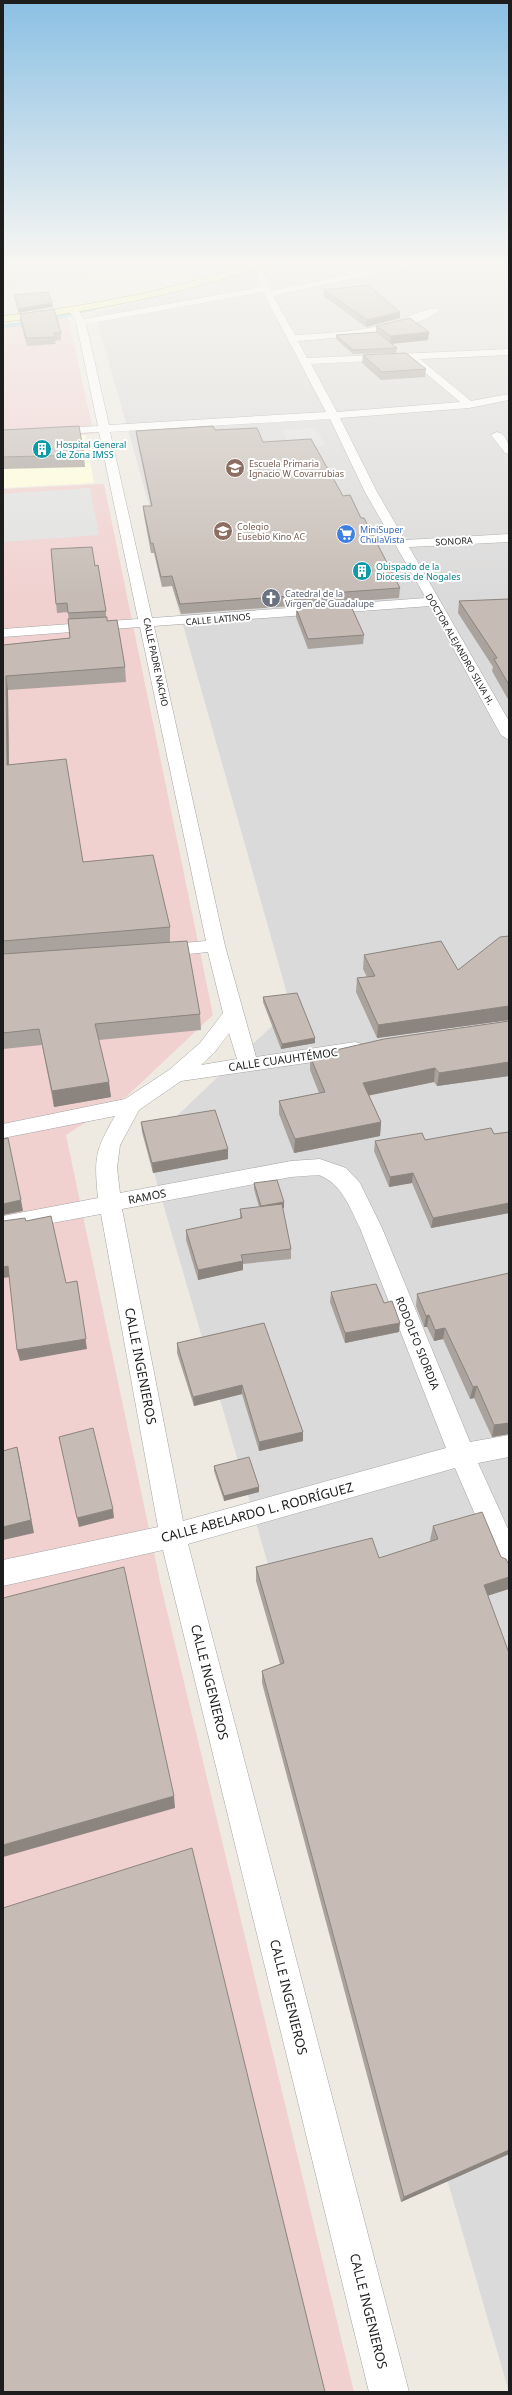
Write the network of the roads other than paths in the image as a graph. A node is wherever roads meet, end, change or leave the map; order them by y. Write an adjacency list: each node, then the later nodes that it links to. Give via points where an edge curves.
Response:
1 (91, 373): 7 (street, CALLE PADRE NACHO)
2 (310, 373): 6 (street, DOCTOR ALEJANDRO SILVA H.)
3 (431, 373): 5 (street)
4 (509, 397): 5 (street)
5 (469, 405): 6 (street)
6 (333, 415): 7 (street); 12 (street, DOCTOR ALEJANDRO SILVA H.)
7 (103, 428): 8 (street); 14 (street, CALLE PADRE NACHO)
8 (3, 434)
9 (497, 434): 10 (street)
10 (509, 451)
11 (509, 538): 12 (street, SONORA)
12 (400, 544): 13 (street, DOCTOR ALEJANDRO SILVA H.)
13 (433, 602): 14 (street, CALLE LATINOS); 16 (street, DOCTOR ALEJANDRO SILVA H.)
14 (148, 624): 15 (street, CALLE LATINOS); 17 (street, CALLE PADRE NACHO)
15 (3, 634)
16 (509, 735)
17 (216, 946): 18 (street); 19 (street, CALLE PADRE NACHO)
18 (145, 952)
19 (233, 1014): 21 (street); 22 (street, CALLE INGENIEROS, via 207,1048)
20 (375, 1046): 21 (street, CALLE CUAUHTÉMOC)
21 (248, 1063): 22 (street, CALLE CUAUHTÉMOC)
22 (176, 1075): 23 (street, CALLE INGENIEROS)
23 (131, 1105): 24 (street); 26 (street, CALLE INGENIEROS, via 109,1145 106,1168)
24 (3, 1131)
25 (291, 1168): 26 (street, RAMOS); 29 (street, RODOLFO SIORDIA, via 320,1167 338,1174 352,1189 372,1228)
26 (110, 1203): 27 (street, RAMOS); 30 (street, CALLE INGENIEROS)
27 (3, 1224)
28 (509, 1446): 29 (street, CALLE ABELARDO L. RODRÍGUEZ)
29 (462, 1454): 30 (street, CALLE ABELARDO L. RODRÍGUEZ); 31 (street, RODOLFO SIORDIA)
30 (173, 1536): 32 (street, CALLE ABELARDO L. RODRÍGUEZ); 33 (street, CALLE INGENIEROS)
31 (509, 1561)
32 (3, 1574)
33 (389, 2392)

